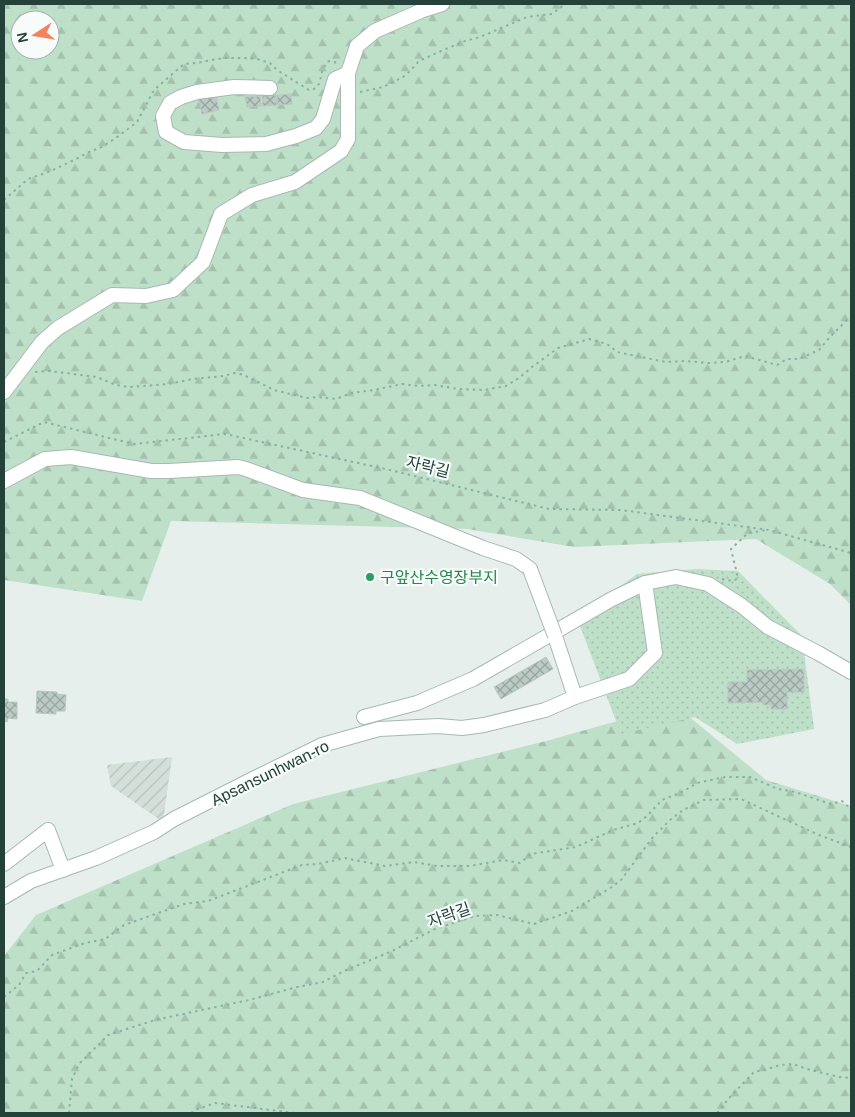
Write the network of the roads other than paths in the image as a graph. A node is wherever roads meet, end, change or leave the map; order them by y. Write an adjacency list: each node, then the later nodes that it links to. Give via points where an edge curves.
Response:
1 (442, 4): 2 (street, via 375,31 357,46)
2 (348, 73): 3 (street, via 335,79 323,119 316,128 296,136 266,144 222,146 184,142 166,132 163,116 170,103 181,97 234,87); 4 (street, via 348,139 341,151 296,182 252,195 221,214 203,262 173,290 146,296 112,295 58,328 42,342)
3 (270, 88)
4 (4, 392)
5 (4, 481): 8 (street, bridge, via 46,459 71,457 151,471 238,467 303,490 360,498 516,559 530,569)
6 (645, 583): 7 (street, via 676,577 708,584 768,628); 8 (street, Apsansunhwan-ro, via 655,654 629,679); 9 (street, via 473,680 417,703)
7 (851, 672)
8 (575, 697): 11 (street, Apsansunhwan-ro, via 545,710 484,725 379,728 322,745 154,832)
9 (364, 717)
10 (4, 864): 11 (street, via 48,830)
11 (62, 870): 12 (street, Apsansunhwan-ro, via 31,881)
12 (4, 897)

